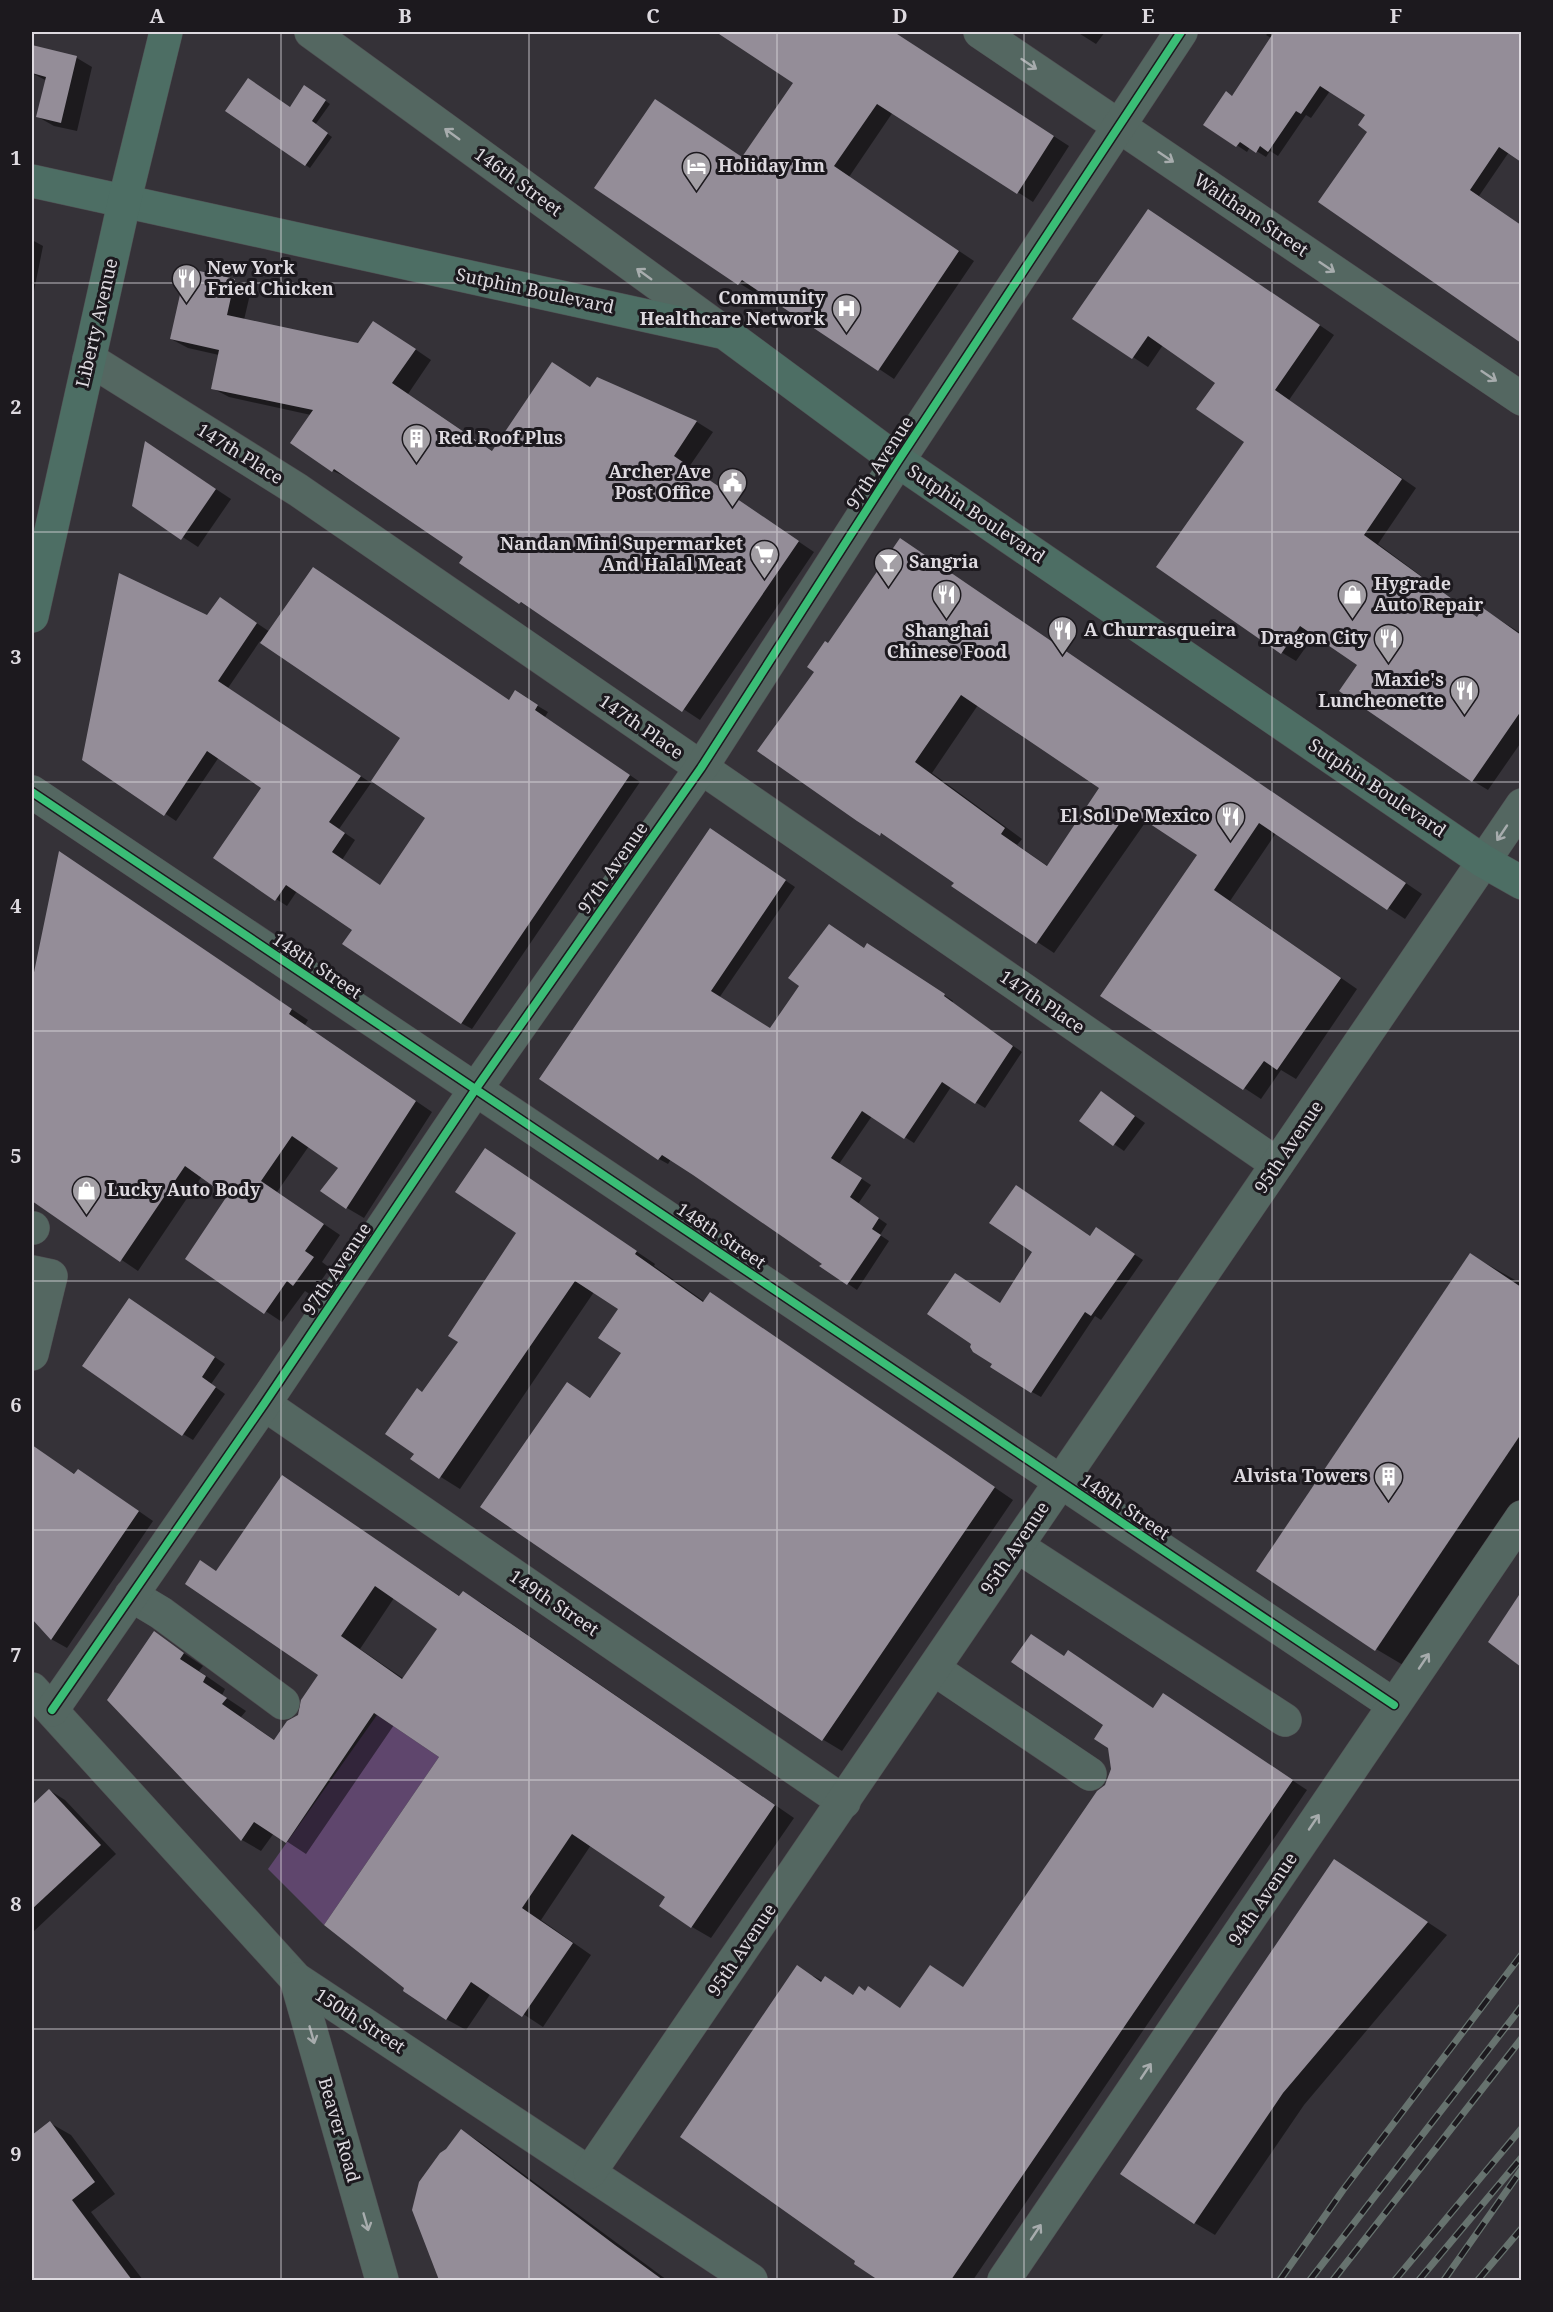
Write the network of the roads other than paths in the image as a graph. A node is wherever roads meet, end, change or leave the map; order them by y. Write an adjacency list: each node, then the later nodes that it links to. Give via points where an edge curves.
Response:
1 (166, 32): 7 (main road, Liberty Avenue)
2 (311, 32): 8 (street, 146th Street, one-way to 2)
3 (980, 32): 5 (street, Waltham Street, one-way to 5)
4 (1181, 32): 5 (street, 97th Avenue)
5 (1118, 125): 10 (street, Waltham Street, one-way to 10); 11 (street, 97th Avenue)
6 (32, 181): 7 (main road, Sutphin Boulevard)
7 (124, 203): 8 (main road, Sutphin Boulevard); 9 (main road, Liberty Avenue)
8 (725, 333): 11 (main road, Sutphin Boulevard)
9 (89, 359): 12 (main road, Liberty Avenue); 13 (street, 147th Place, via 298,490)
10 (1521, 399)
11 (898, 461): 13 (street, 97th Avenue); 16 (main road, Sutphin Boulevard)
12 (32, 616)
13 (701, 768): 18 (street, 97th Avenue); 19 (street, 147th Place)
14 (32, 792): 18 (street, 148th Street)
15 (1521, 805): 16 (street, 95th Avenue, one-way to 16)
16 (1483, 861): 17 (main road, Sutphin Boulevard); 19 (street, 95th Avenue)
17 (1521, 883)
18 (475, 1090): 22 (street, 97th Avenue); 23 (street, 148th Street)
19 (1278, 1164): 23 (street, 95th Avenue)
20 (37, 1298): 21 (street)
21 (32, 1354)
22 (264, 1404): 26 (street, 97th Avenue); 33 (street, 149th Street)
23 (1060, 1482): 25 (street, 95th Avenue); 30 (street, 148th Street)
24 (1521, 1517): 30 (street, 94th Avenue, one-way to 24)
25 (1017, 1546): 27 (street, 95th Avenue); 31 (street)
26 (131, 1595): 28 (street, 97th Avenue); 29 (street)
27 (934, 1669): 32 (street); 33 (street, 95th Avenue)
28 (42, 1699): 34 (street, 150th Street)
29 (283, 1703)
30 (1394, 1705): 38 (street, 94th Avenue, one-way to 30)
31 (1285, 1720)
32 (1090, 1774)
33 (844, 1802): 35 (street, 95th Avenue)
34 (296, 1979): 35 (street, 150th Street); 36 (street, Beaver Road, one-way to 36)
35 (590, 2172): 37 (street, 150th Street)
36 (382, 2280)
37 (751, 2280)
38 (1004, 2280)

